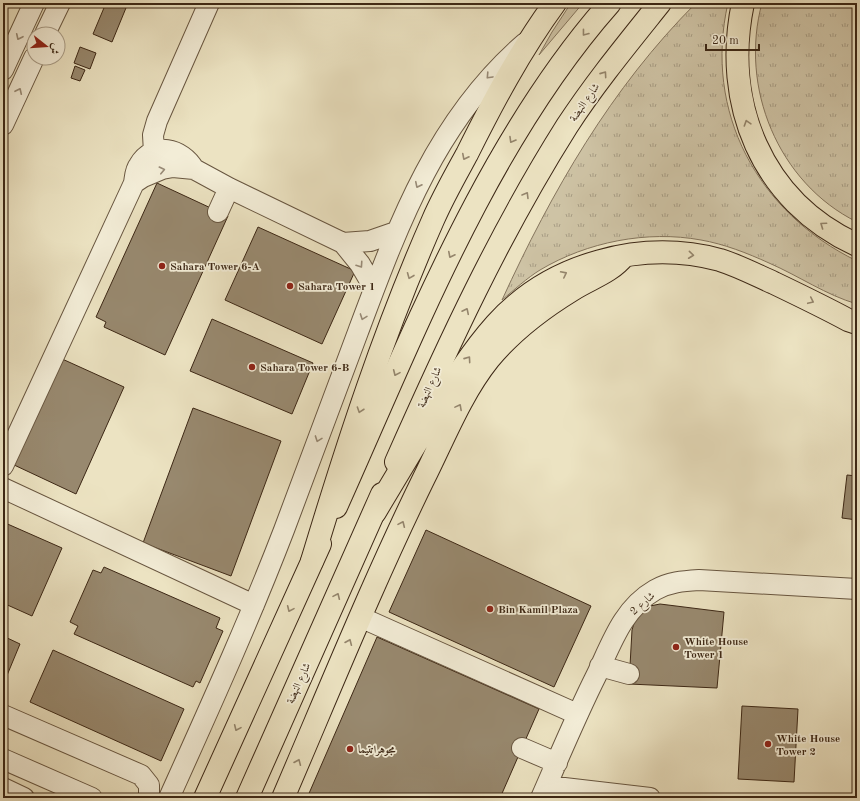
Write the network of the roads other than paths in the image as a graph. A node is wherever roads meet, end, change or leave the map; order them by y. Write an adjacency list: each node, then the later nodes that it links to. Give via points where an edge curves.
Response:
1 (34, 3): 11 (street, one-way to 11)
2 (60, 3): 8 (street)
3 (209, 3): 13 (street, via 159,116 153,135)
4 (554, 3): 9 (main road)
5 (610, 3): 27 (main road, one-way to 27, via 543,90 484,188 420,321)
6 (660, 3): 26 (main road, شارع النهضة, one-way to 6, via 437,370 518,209 568,125 611,64)
7 (743, 3): 20 (main road, one-way to 7, via 821,225 799,206 763,162 751,137 738,84 736,57)
8 (49, 26)
9 (528, 40): 18 (street, one-way to 18, via 501,63 454,122 430,162); 27 (main road, one-way to 27, via 434,219 384,339 346,448)
10 (30, 66): 12 (street, one-way to 10)
11 (3, 70)
12 (3, 125)
13 (154, 152): 14 (street, via 174,150 183,155); 15 (street, via 145,157 138,166)
14 (194, 169): 15 (street, one-way to 14, via 162,169); 16 (street)
15 (134, 183): 24 (street)
16 (229, 188): 17 (street); 19 (street)
17 (218, 212)
18 (396, 232): 19 (street, via 370,241); 22 (street)
19 (343, 244): 22 (street, one-way to 22, via 360,264)
20 (857, 245)
21 (624, 256): 23 (main road, one-way to 23, via 648,253 694,254 721,260); 26 (main road, one-way to 21, via 467,361 497,323 514,307 553,280 591,263); 30 (main road, one-way to 21, via 459,406 489,359 528,320 581,284 605,273)
22 (374, 288): 29 (street, one-way to 29)
23 (857, 323)
24 (3, 466)
25 (3, 488): 29 (street)
26 (374, 512): 45 (main road, شارع النهضة, one-way to 26)
27 (312, 561): 44 (main road, one-way to 44)
28 (857, 588): 31 (street, شارع 2, via 699,580 675,582 654,590 638,603 622,621)
29 (254, 605): 43 (street)
30 (360, 618): 33 (street, via 470,672); 46 (main road, one-way to 30)
31 (603, 661): 32 (street); 33 (street, شارع 2)
32 (630, 669)
33 (577, 714): 37 (street, شارع 2)
34 (3, 715): 42 (street, via 141,775 149,785)
35 (522, 748): 37 (street)
36 (3, 759): 41 (street)
37 (557, 763): 39 (street, شارع 2)
38 (3, 788): 40 (street)
39 (544, 792): 47 (street)
40 (24, 798)
41 (92, 798)
42 (149, 798)
43 (169, 798)
44 (205, 798)
45 (248, 798)
46 (283, 798)
47 (650, 798)

